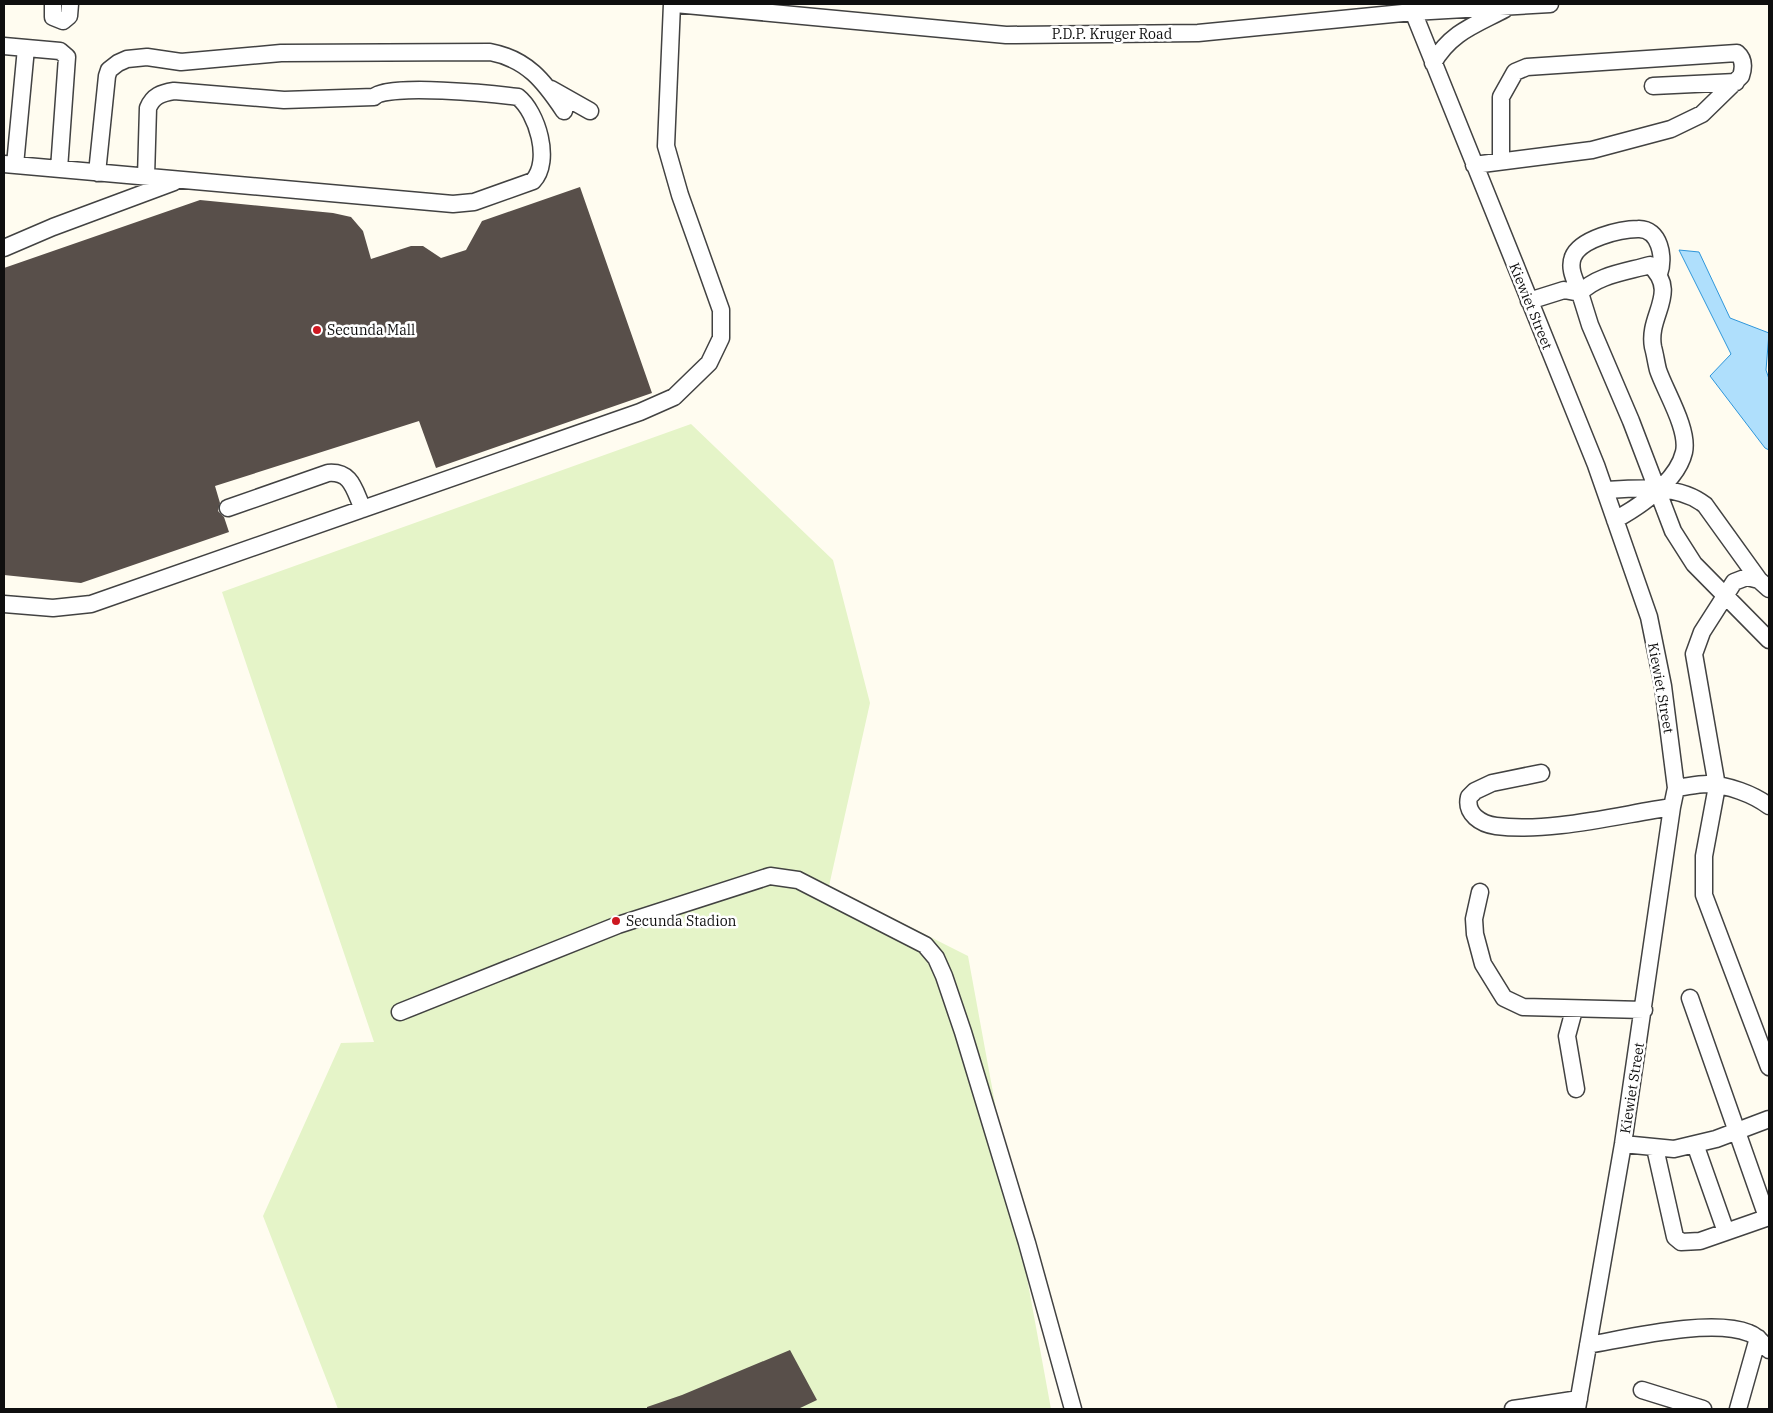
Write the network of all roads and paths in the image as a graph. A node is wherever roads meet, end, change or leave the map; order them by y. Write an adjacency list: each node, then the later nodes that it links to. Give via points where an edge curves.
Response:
1 (53, 4): 2 (street, via 54,19 63,20 69,16)
2 (70, 4)
3 (674, 4): 6 (street, P.D.P. Kruger Road, via 1006,35 1198,33); 29 (street, via 666,146 721,310 722,338 708,363 674,397 640,412)
4 (1550, 4): 5 (street, P.D.P. Kruger Road)
5 (1512, 6): 6 (street, P.D.P. Kruger Road); 9 (street, via 1454,36 1443,46)
6 (1411, 8): 9 (street, Kiewiet Street)
7 (4, 46): 8 (street)
8 (26, 48): 16 (street); 18 (street, via 60,51 68,61)
9 (1433, 63): 17 (street, Kiewiet Street)
10 (1736, 82): 12 (street); 15 (street, via 1702,114 1671,129 1592,150); 15 (street, via 1743,69 1737,53 1527,67 1514,72 1501,98)
11 (547, 86): 13 (street); 14 (street); 19 (street, via 515,58 490,52 281,53 180,62 127,59 109,70 106,76)
12 (1653, 86)
13 (564, 111)
14 (590, 111)
15 (1501, 161): 17 (street)
16 (9, 165): 18 (street)
17 (1474, 165): 25 (street, Kiewiet Street)
18 (59, 169): 19 (street)
19 (97, 173): 20 (street)
20 (146, 177): 21 (street); 21 (street, via 148,108 159,94 174,91 284,100 374,97 380,93 422,90 518,97 531,111 543,158 533,181 474,202 453,204)
21 (179, 180): 22 (street)
22 (4, 248)
23 (1659, 274): 24 (street, via 1650,265 1603,278 1588,285); 24 (street, via 1662,256 1650,233 1639,228 1592,238 1578,248 1573,257 1572,272); 27 (street, via 1664,286 1652,343 1658,370 1686,443 1678,466)
24 (1580, 294): 25 (street, via 1564,290); 27 (street)
25 (1529, 300): 26 (street, Kiewiet Street)
26 (1606, 490): 27 (street); 30 (street, Kiewiet Street)
27 (1658, 490): 30 (street, via 1647,502); 31 (street, via 1688,494 1705,505); 32 (street, via 1673,531 1694,564)
28 (228, 508): 29 (street, via 338,472 349,479)
29 (363, 509): 33 (street, via 91,604 53,608)
30 (1615, 520): 37 (street, Kiewiet Street, via 1649,617 1663,686)
31 (1764, 584): 32 (street, via 1747,577 1734,582)
32 (1725, 595): 34 (street); 36 (street, via 1702,632 1694,654)
33 (4, 604)
34 (1769, 640)
35 (1541, 773): 38 (street, via 1485,786 1468,797 1469,810 1480,822 1496,826 1548,826)
36 (1717, 786): 37 (street, via 1706,784); 39 (street, via 1748,794); 45 (street, via 1704,856 1704,894)
37 (1676, 788): 38 (street, Kiewiet Street)
38 (1672, 806): 43 (street, Kiewiet Street)
39 (1769, 806)
40 (1480, 892): 42 (street, via 1474,919 1476,934 1484,964 1504,998 1523,1007)
41 (1690, 998): 48 (street)
42 (1574, 1010): 43 (street); 46 (street, via 1567,1036)
43 (1644, 1010): 49 (street, Kiewiet Street)
44 (400, 1012): 59 (street, via 618,925 770,876 798,880 925,945 936,958 944,976 962,1032)
45 (1769, 1067)
46 (1576, 1088)
47 (1769, 1119): 48 (street)
48 (1738, 1131): 50 (street); 52 (street)
49 (1623, 1144): 51 (street); 55 (street, Kiewiet Street)
50 (1695, 1144): 51 (street, via 1674,1149); 53 (street)
51 (1655, 1148): 53 (street, via 1677,1239 1686,1244)
52 (1768, 1217): 53 (street)
53 (1726, 1232)
54 (1758, 1338): 55 (street, via 1742,1331 1705,1328); 56 (street); 62 (street)
55 (1588, 1345): 58 (street, Kiewiet Street)
56 (1769, 1350)
57 (1642, 1390): 61 (street)
58 (1578, 1404): 60 (street)
59 (1073, 1409)
60 (1513, 1409)
61 (1702, 1409)
62 (1738, 1409)

